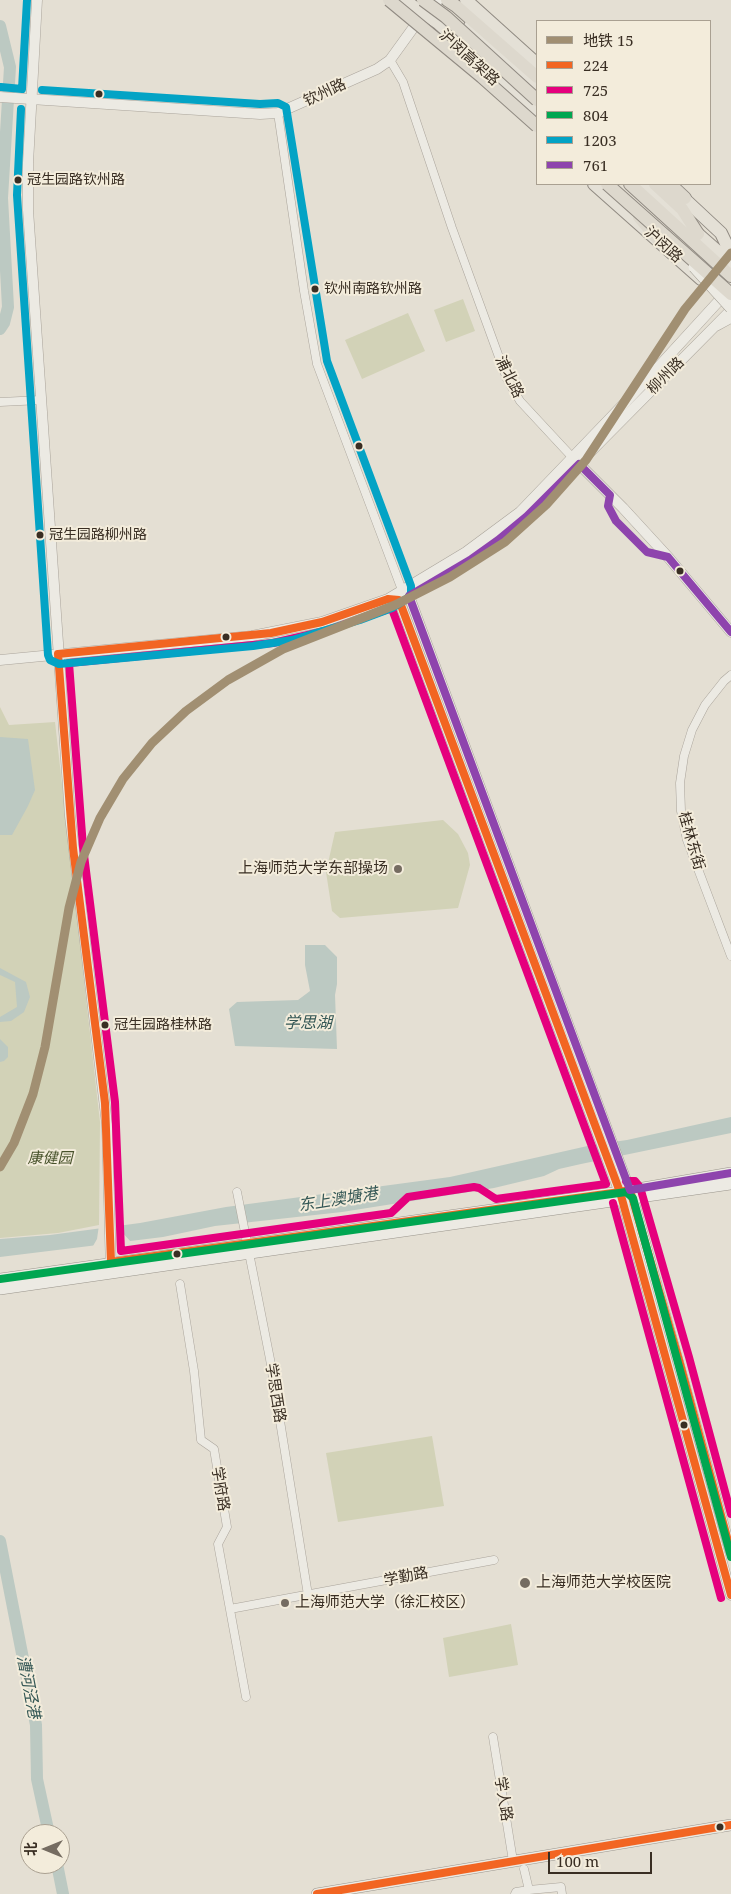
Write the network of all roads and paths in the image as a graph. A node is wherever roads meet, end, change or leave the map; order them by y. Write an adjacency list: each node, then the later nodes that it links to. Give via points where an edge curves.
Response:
1 (37, 0): 20 (street)
2 (383, 0): 13 (main road)
3 (389, 0): 25 (highway, bridge)
4 (396, 0): 24 (highway, 沪闵高架路, via 434,26)
5 (404, 0): 12 (main road)
6 (423, 0): 21 (highway, 沪闵高架路, bridge)
7 (438, 0): 12 (street, 钦州路)
8 (442, 0): 18 (main road)
9 (446, 0): 17 (highway)
10 (460, 0): 15 (highway)
11 (466, 0): 16 (main road)
12 (425, 14): 13 (street, 钦州路); 22 (main road)
13 (416, 24): 14 (street, 钦州路); 26 (main road)
14 (390, 60): 23 (street, 钦州路, via 377,69); 50 (street, 浦北路, via 403,82 507,379 524,405)
15 (536, 64)
16 (536, 64)
17 (536, 76)
18 (536, 88)
19 (0, 97): 20 (street, 钦州路)
20 (27, 99): 23 (street, 钦州路); 48 (street, via 27,194)
21 (536, 99)
22 (536, 111)
23 (278, 113): 51 (street, via 317,364)
24 (536, 119)
25 (536, 125)
26 (536, 132)
27 (595, 185): 41 (main road, 沪闵路)
28 (602, 185): 37 (highway)
29 (608, 185): 41 (highway, bridge)
30 (617, 185): 38 (main road)
31 (631, 185): 44 (highway)
32 (643, 185): 39 (main road, 沪闵路)
33 (656, 185): 39 (highway, via 682,209)
34 (670, 185): 36 (highway)
35 (670, 185): 42 (main road, via 721,233)
36 (686, 198): 40 (main road)
37 (634, 211): 38 (highway); 41 (highway)
38 (667, 230): 44 (main road)
39 (698, 234): 43 (main road, 沪闵路)
40 (731, 239)
41 (666, 243): 45 (highway, bridge)
42 (731, 254)
43 (731, 263)
44 (730, 283): 45 (street, 柳州路)
45 (727, 301): 47 (street, 柳州路); 50 (street, 柳州路, via 704,317)
46 (731, 319): 47 (street)
47 (714, 328): 50 (street, 柳州路)
48 (41, 400): 49 (street); 53 (street)
49 (0, 402)
50 (576, 460): 51 (street, 柳州路, via 527,516 498,540 470,560); 52 (street, 浦北路, via 668,557)
51 (403, 595): 53 (street, 柳州路, via 322,622 271,633); 59 (street)
52 (731, 632)
53 (58, 654): 54 (street, 柳州路); 62 (street, via 72,848 106,1103)
54 (0, 660)
55 (731, 675): 56 (street, 桂林东街, via 705,705 692,730 680,783 687,840)
56 (731, 956)
57 (731, 1173): 59 (main road)
58 (731, 1184): 59 (main road)
59 (627, 1195): 61 (main road); 66 (street); 69 (street)
60 (237, 1196): 61 (street, 学思西路)
61 (248, 1249): 62 (main road); 68 (street, 学思西路, via 270,1359)
62 (111, 1268): 63 (main road); 65 (main road)
63 (0, 1279)
64 (180, 1284): 70 (street, 学府路, via 201,1440 214,1449 226,1527 218,1544)
65 (0, 1289)
66 (731, 1552)
67 (494, 1560): 68 (street, 学勤路)
68 (308, 1595): 70 (street, 学勤路)
69 (731, 1595)
70 (230, 1609): 71 (street, 学府路)
71 (246, 1697)
72 (493, 1737): 74 (street, 学人路)
73 (731, 1825): 74 (main road)
74 (513, 1861): 77 (main road)
75 (524, 1869): 76 (street)
76 (528, 1890): 78 (street); 79 (street, via 561,1887)
77 (317, 1894)
78 (515, 1894)
79 (562, 1894)

